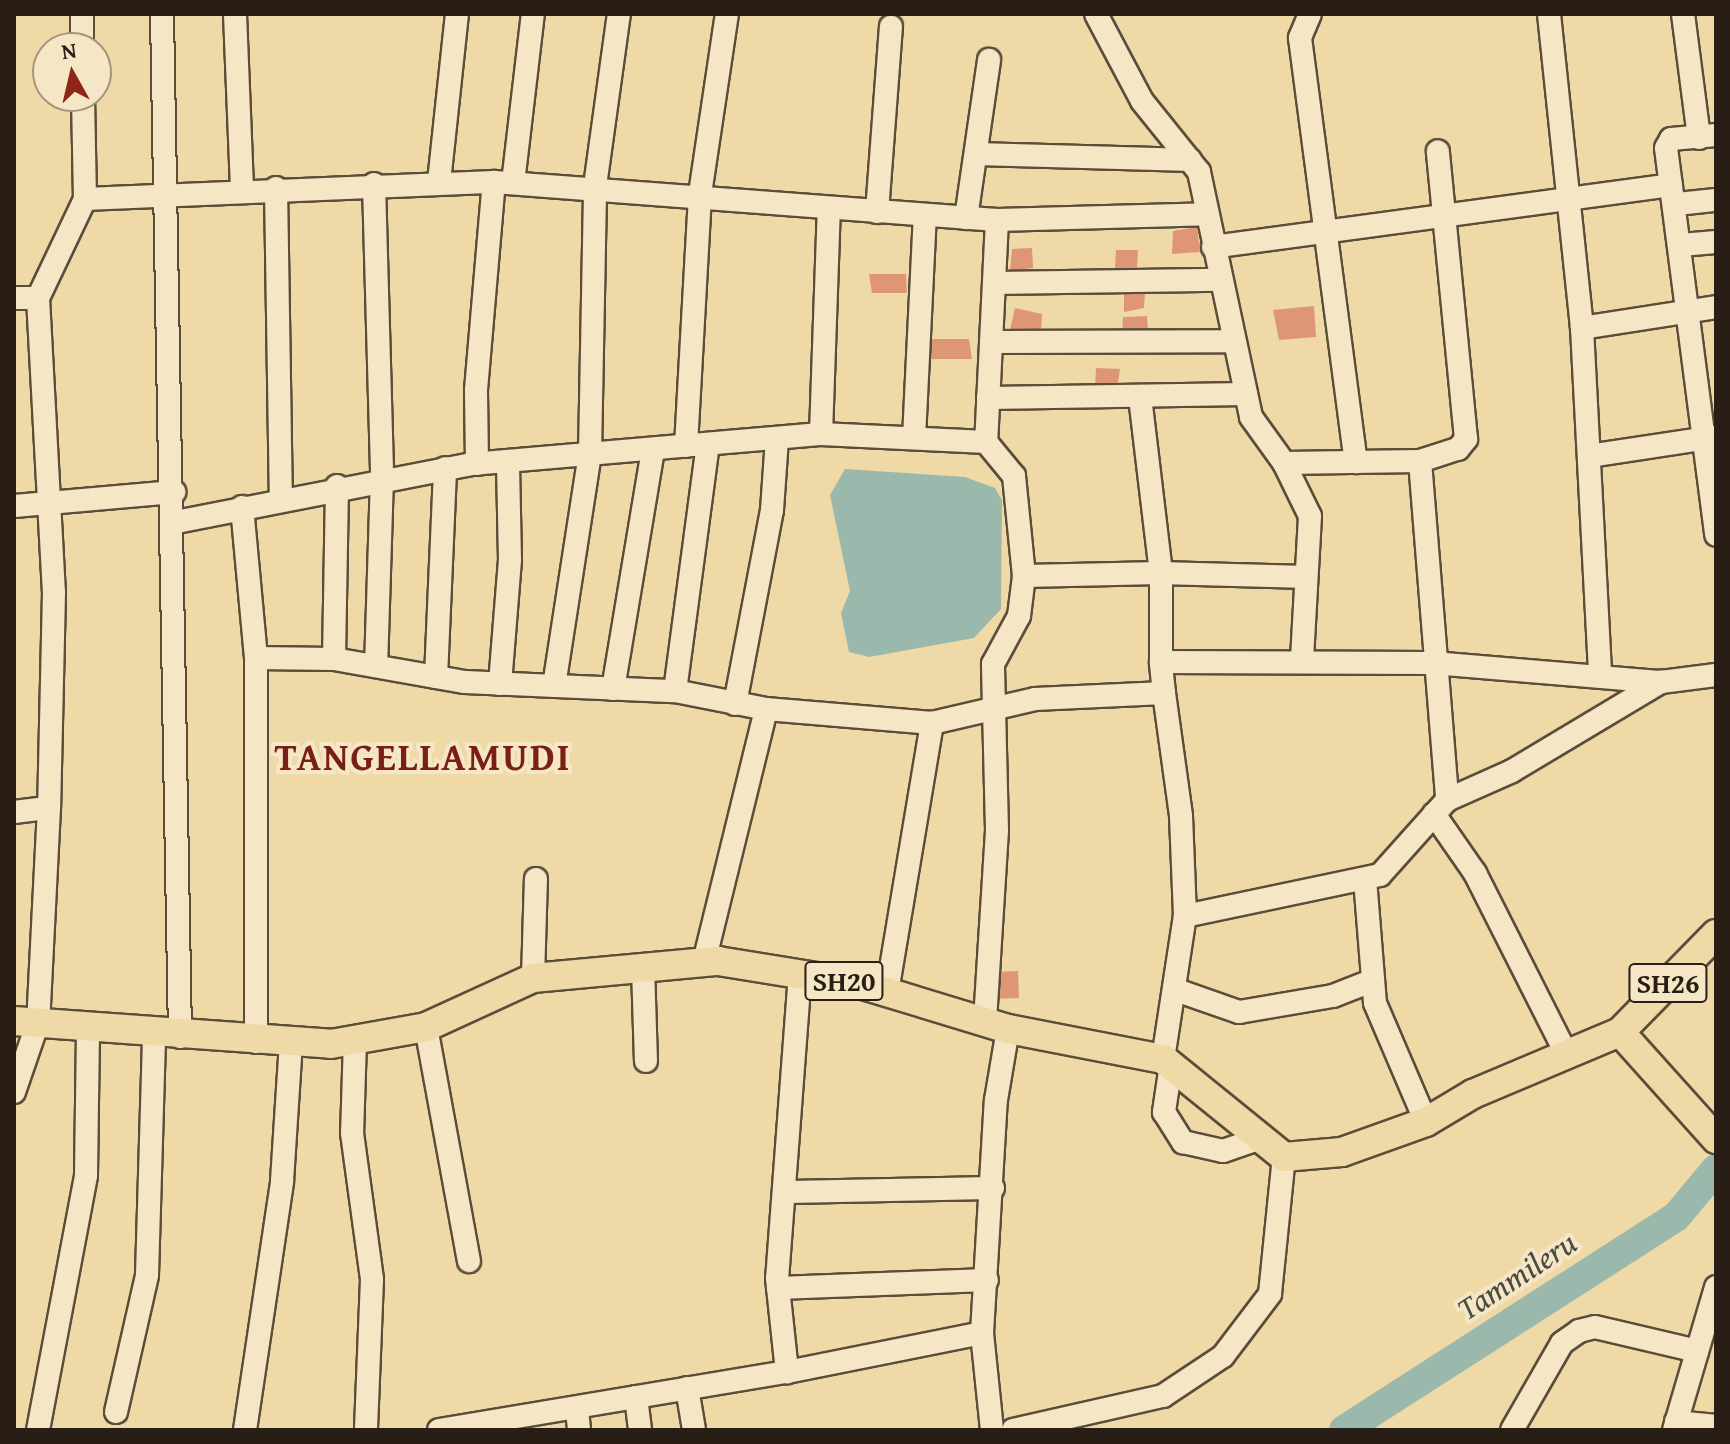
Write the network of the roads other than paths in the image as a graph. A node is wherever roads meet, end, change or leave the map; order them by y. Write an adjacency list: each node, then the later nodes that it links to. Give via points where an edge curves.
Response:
1 (162, 14): 25 (street)
2 (235, 14): 23 (street)
3 (457, 14): 18 (street)
4 (533, 14): 19 (street)
5 (619, 14): 21 (street)
6 (727, 14): 24 (street)
7 (1096, 14): 17 (street, via 1142,101)
8 (1310, 14): 37 (street, via 1300,38)
9 (1549, 14): 27 (street)
10 (1683, 14): 14 (street)
11 (891, 27): 31 (street)
12 (989, 60): 16 (street)
13 (83, 112): 28 (street)
14 (1708, 136): 26 (street, via 1668,142)
15 (1438, 151): 34 (street)
16 (978, 154): 17 (street); 35 (street)
17 (1190, 160): 32 (street)
18 (439, 182): 19 (street); 20 (street)
19 (504, 182): 21 (street); 66 (street, via 476,376)
20 (374, 184): 22 (street); 68 (street)
21 (595, 186): 24 (street); 60 (street)
22 (276, 188): 23 (street); 71 (street)
23 (242, 190): 25 (street)
24 (700, 194): 30 (street); 58 (street)
25 (164, 195): 28 (street); 70 (street)
26 (1674, 195): 27 (street); 29 (street); 39 (street)
27 (1569, 196): 34 (street); 47 (street)
28 (85, 199): 44 (street)
29 (1716, 200)
30 (829, 209): 31 (street); 53 (street)
31 (877, 212): 33 (street)
32 (1207, 214): 36 (street); 40 (street)
33 (925, 215): 35 (street); 56 (street)
34 (1449, 215): 37 (street); 63 (street, via 1466,439 1458,449)
35 (966, 218): 36 (street)
36 (997, 220): 42 (street)
37 (1327, 233): 40 (street); 64 (street)
38 (1716, 242): 39 (street)
39 (1681, 245): 46 (street)
40 (1213, 247): 41 (street)
41 (1221, 280): 42 (street); 48 (street)
42 (994, 283): 49 (street)
43 (14, 298): 44 (street)
44 (38, 298): 73 (street)
45 (1716, 307): 46 (street)
46 (1687, 309): 47 (street); 54 (street)
47 (1582, 328): 61 (street)
48 (1234, 341): 49 (street); 50 (street)
49 (991, 342): 52 (street)
50 (1246, 394): 51 (street); 65 (street, via 1251,417)
51 (1140, 396): 52 (street); 77 (street)
52 (988, 398): 57 (street)
53 (821, 434): 55 (street); 56 (street)
54 (1709, 437): 61 (street); 76 (street)
55 (777, 438): 58 (street); 95 (street, via 772,510)
56 (914, 438): 57 (street)
57 (986, 442): 78 (street, via 1014,476)
58 (697, 445): 59 (street); 93 (street)
59 (653, 449): 60 (street); 92 (street)
60 (590, 453): 62 (street); 91 (street)
61 (1589, 456): 88 (street)
62 (508, 461): 66 (street); 90 (street, via 510,560)
63 (1420, 461): 64 (street); 84 (street)
64 (1356, 462): 65 (street)
65 (1284, 463): 79 (street, via 1310,516)
66 (477, 464): 67 (street)
67 (445, 468): 68 (street); 87 (street)
68 (382, 477): 69 (street); 85 (street)
69 (337, 486): 71 (street); 81 (street)
70 (174, 492): 73 (street, via 90,494); 75 (street)
71 (281, 498): 74 (street)
72 (14, 506): 73 (street)
73 (50, 506): 100 (street)
74 (242, 507): 75 (street); 80 (street)
75 (176, 522): 117 (street)
76 (1716, 535)
77 (1161, 573): 78 (street); 79 (street); 83 (street)
78 (1024, 576): 96 (street, via 1019,616 993,664)
79 (1306, 577): 82 (street)
80 (256, 658): 81 (street); 120 (street)
81 (334, 659): 85 (street)
82 (1302, 660): 83 (street); 84 (street)
83 (1161, 662): 94 (street)
84 (1433, 663): 88 (street); 99 (street)
85 (376, 666): 87 (street)
86 (1716, 675): 89 (street)
87 (436, 677): 90 (street)
88 (1600, 677): 89 (street)
89 (1661, 682): 99 (street)
90 (500, 684): 91 (street)
91 (554, 686): 92 (street)
92 (613, 689): 93 (street)
93 (675, 691): 95 (street)
94 (1164, 693): 96 (street); 104 (street, via 1181,816)
95 (735, 704): 97 (street)
96 (995, 708): 98 (street); 114 (street)
97 (766, 709): 98 (street); 106 (street)
98 (932, 723): 112 (street)
99 (1441, 807): 103 (street, via 1380,875); 122 (street)
100 (49, 808): 101 (street); 113 (street)
101 (14, 812)
102 (536, 879): 109 (street)
103 (1365, 879): 104 (street); 110 (street)
104 (1185, 916): 111 (street)
105 (1716, 934): 119 (main road, SH26)
106 (704, 962): 107 (main road, SH20); 108 (main road, SH20)
107 (643, 967): 109 (main road, SH20); 123 (street)
108 (800, 974): 112 (main road, SH20); 131 (street, via 787,1093)
109 (533, 978): 115 (main road, SH20)
110 (1371, 981): 111 (street, via 1333,996 1239,1012); 126 (street)
111 (1176, 990): 124 (street)
112 (887, 992): 114 (main road, SH20)
113 (26, 1021): 116 (main road, SH20); 125 (street)
114 (997, 1025): 124 (main road, SH20); 130 (street)
115 (426, 1027): 118 (main road, SH20); 132 (street)
116 (88, 1028): 117 (main road, SH20); 147 (street, via 86,1175)
117 (167, 1036): 120 (main road, SH20); 141 (street, via 147,1275)
118 (355, 1040): 121 (main road, SH20); 149 (street, via 352,1133 372,1279)
119 (1627, 1041): 122 (main road); 128 (main road)
120 (256, 1042): 121 (main road, SH20)
121 (291, 1042): 148 (street, via 282,1181)
122 (1566, 1053): 126 (main road)
123 (646, 1061)
124 (1167, 1062): 127 (main road, SH20); 127 (street, via 1164,1112 1183,1142 1223,1151)
125 (14, 1092)
126 (1426, 1122): 129 (main road, via 1342,1152)
127 (1260, 1138): 129 (main road, SH20)
128 (1716, 1139)
129 (1284, 1157): 154 (street, via 1270,1294 1223,1356 1163,1396)
130 (993, 1188): 131 (street); 133 (street)
131 (787, 1192): 135 (street)
132 (469, 1261)
133 (987, 1280): 135 (street); 136 (street)
134 (1716, 1287): 137 (street)
135 (778, 1288): 138 (street)
136 (982, 1333): 138 (street); 153 (street)
137 (1697, 1351): 144 (street); 155 (street, via 1595,1327 1579,1331 1562,1343)
138 (787, 1372): 139 (street)
139 (687, 1388): 140 (street); 152 (street)
140 (636, 1397): 142 (street); 151 (street)
141 (116, 1412)
142 (578, 1420): 143 (street)
143 (522, 1423): 146 (street)
144 (1675, 1426): 145 (street)
145 (1716, 1426)
146 (467, 1428): 150 (street)
147 (38, 1430)
148 (245, 1430)
149 (366, 1430)
150 (439, 1430)
151 (640, 1430)
152 (694, 1430)
153 (992, 1430)
154 (1013, 1430)
155 (1512, 1430)

